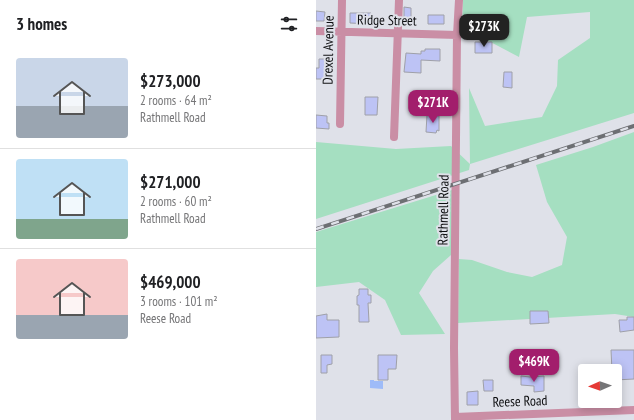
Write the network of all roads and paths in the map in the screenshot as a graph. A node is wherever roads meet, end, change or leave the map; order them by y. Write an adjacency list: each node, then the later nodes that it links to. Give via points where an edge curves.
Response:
1 (342, 0): 5 (street, Drexel Avenue)
2 (399, 0): 6 (street)
3 (459, 0): 7 (street, Rathmell Road)
4 (316, 31): 5 (street, Ridge Street)
5 (342, 32): 6 (street, Ridge Street); 8 (street, Drexel Avenue)
6 (398, 33): 7 (street, Ridge Street); 9 (street)
7 (457, 34): 12 (street, Rathmell Road)
8 (340, 124)
9 (394, 137)
10 (634, 410): 11 (street, Reese Road)
11 (612, 411): 12 (street, Reese Road)
12 (455, 418)

